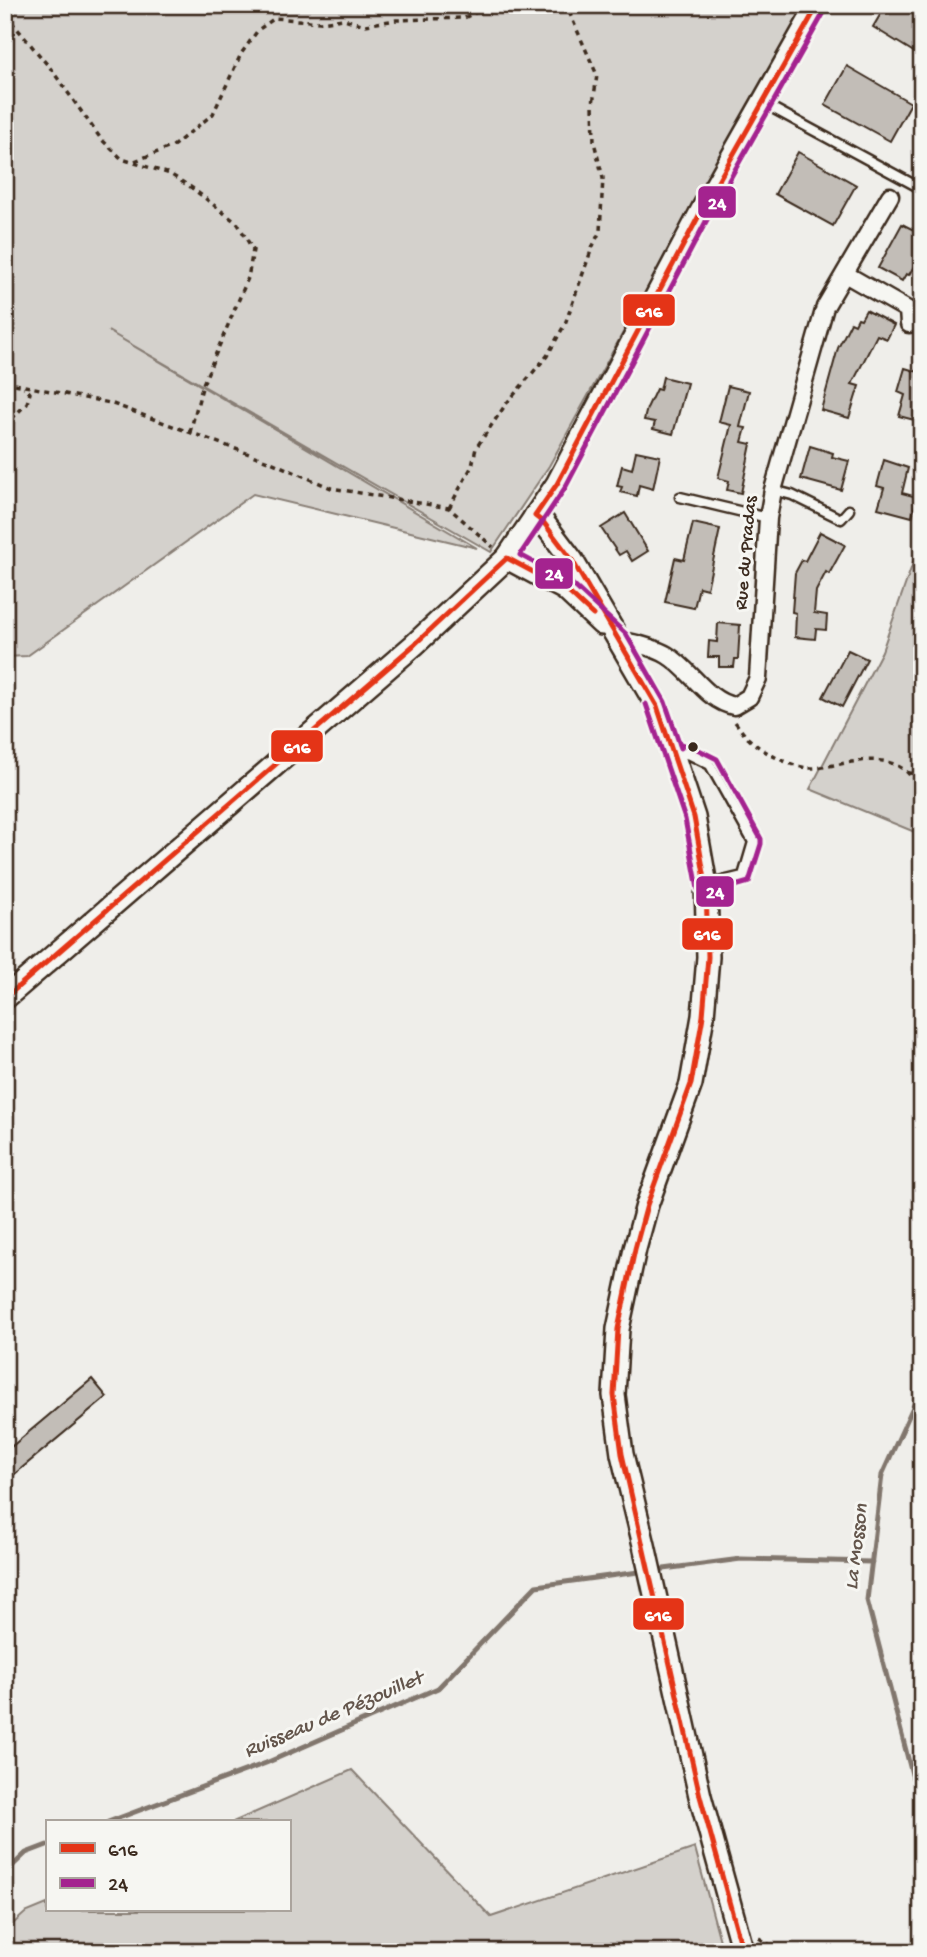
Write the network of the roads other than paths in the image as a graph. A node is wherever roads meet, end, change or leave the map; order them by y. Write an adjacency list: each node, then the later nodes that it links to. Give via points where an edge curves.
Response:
1 (818, 5): 2 (street)
2 (763, 103): 3 (lane); 10 (street, via 557,484)
3 (922, 189)
4 (890, 196): 5 (street, Rue du Pradas)
5 (845, 274): 6 (street, via 908,310); 7 (street, Rue du Pradas, via 825,307)
6 (909, 324)
7 (773, 490): 9 (lane, via 841,519); 11 (street, Rue du Pradas)
8 (680, 497): 11 (lane)
9 (849, 510)
10 (535, 516): 12 (street); 13 (street, via 572,560)
11 (768, 518): 13 (street, Rue du Pradas, via 758,678 749,697 734,706 721,704 668,656)
12 (507, 558): 13 (street, via 565,589); 16 (street, via 403,654)
13 (619, 640): 14 (street, via 657,706)
14 (673, 751): 15 (street, via 694,817); 15 (lane, via 709,765 753,842 743,876)
15 (706, 885): 17 (street, via 706,981 691,1084 635,1249 618,1329 614,1395 622,1454 700,1797)
16 (5, 998)
17 (743, 1952)

